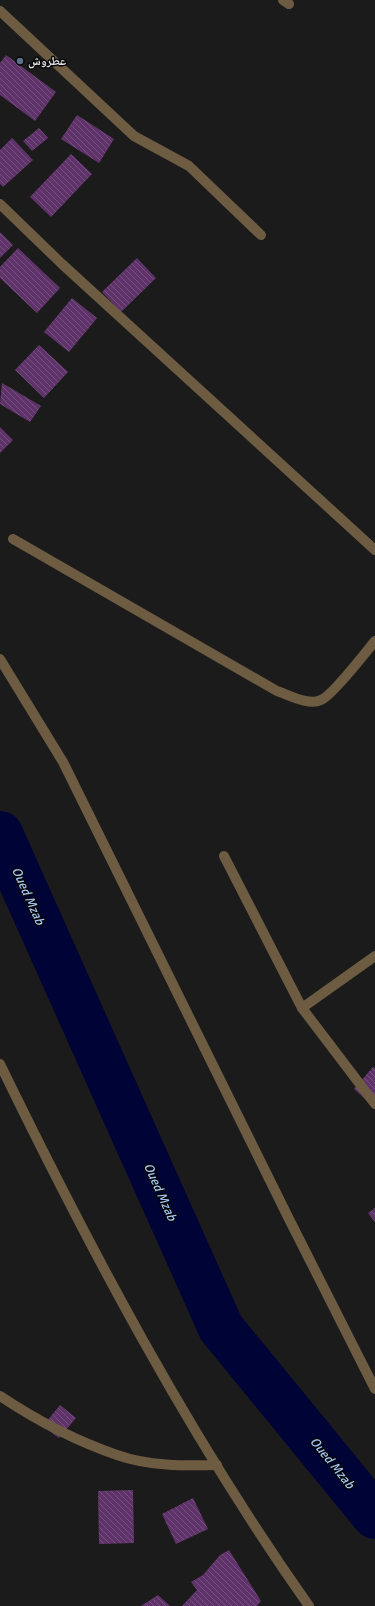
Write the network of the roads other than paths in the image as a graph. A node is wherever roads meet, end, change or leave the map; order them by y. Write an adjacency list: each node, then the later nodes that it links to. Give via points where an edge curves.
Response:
1 (0, 11): 3 (street, via 134,136 189,166)
2 (0, 204): 5 (street, via 62,264)
3 (262, 235)
4 (14, 539): 6 (street, via 277,691 308,701 321,700 334,689)
5 (375, 550)
6 (375, 641)
7 (0, 659): 13 (street, via 63,762)
8 (224, 856): 10 (street)
9 (375, 956): 10 (street)
10 (302, 1008): 12 (street)
11 (0, 1064): 15 (street, via 106,1275)
12 (375, 1104)
13 (375, 1389)
14 (0, 1396): 15 (street, via 64,1433 117,1455 157,1463)
15 (217, 1465): 16 (street)
16 (309, 1606)

